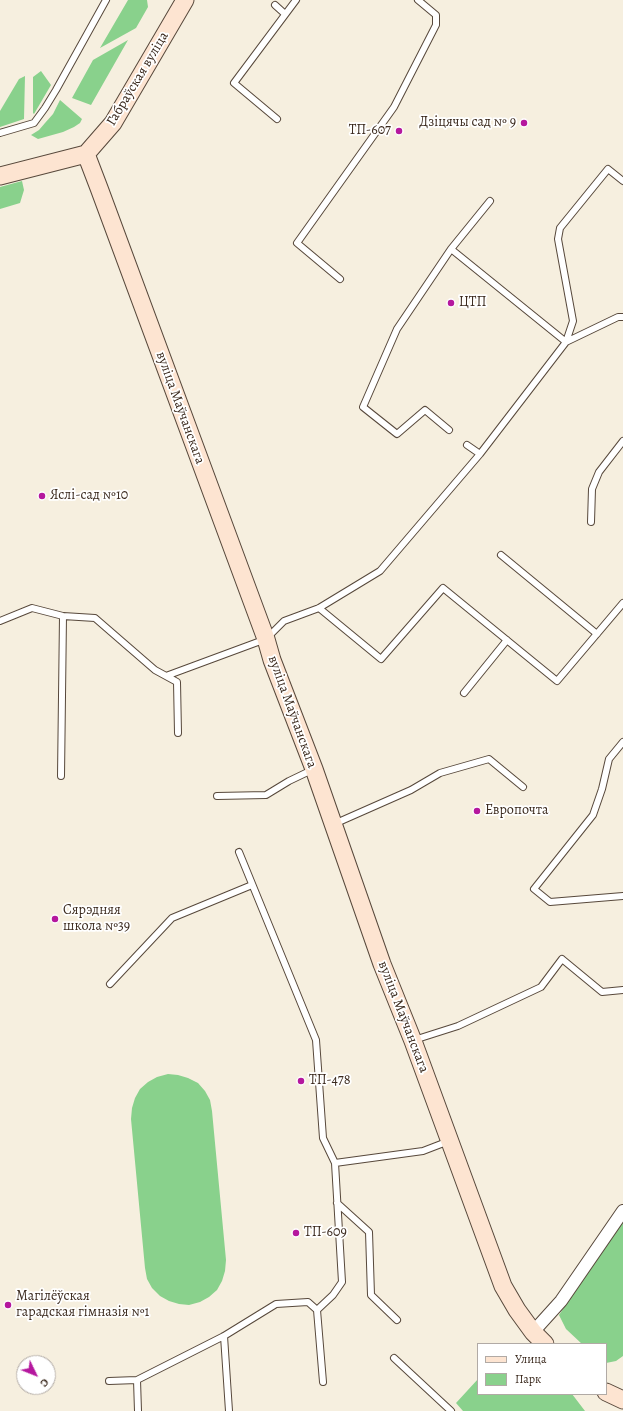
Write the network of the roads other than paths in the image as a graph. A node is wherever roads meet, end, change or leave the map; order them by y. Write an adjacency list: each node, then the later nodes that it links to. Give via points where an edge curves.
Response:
1 (106, 0): 8 (lane, via 56,90 34,123)
2 (184, 0): 9 (main road, Габраўская вуліца, via 113,123)
3 (296, 0): 6 (lane)
4 (418, 0): 14 (lane, via 436,15 436,25 394,107 297,243)
5 (275, 6): 6 (lane)
6 (286, 14): 7 (lane, via 234,82)
7 (277, 119)
8 (0, 133)
9 (86, 154): 10 (main road); 28 (main road, вуліца Маўчанскага)
10 (0, 176)
11 (623, 181): 16 (lane, via 608,169 560,228 558,239 573,321)
12 (490, 201): 13 (lane)
13 (451, 249): 16 (lane); 17 (lane, via 397,329 363,407 397,434 425,410)
14 (340, 279)
15 (623, 317): 16 (lane, via 618,317)
16 (566, 342): 20 (lane)
17 (449, 430)
18 (623, 441): 21 (lane, via 599,472 592,489)
19 (467, 445): 20 (lane)
20 (480, 454): 24 (lane, via 380,571)
21 (591, 522)
22 (500, 555): 27 (lane)
23 (623, 603): 27 (lane)
24 (319, 608): 28 (lane, via 284,621); 29 (lane, via 381,659 443,588)
25 (63, 616): 26 (lane, via 32,608); 30 (lane, via 95,618 155,670); 35 (lane)
26 (0, 621)
27 (597, 634): 29 (lane, via 557,681)
28 (266, 639): 30 (lane); 34 (main road, вуліца Маўчанскага)
29 (507, 640): 31 (lane)
30 (166, 676): 32 (lane, via 177,682)
31 (464, 693)
32 (178, 733)
33 (623, 742): 41 (lane, via 609,759 593,815 534,889 550,902)
34 (314, 770): 37 (lane, via 266,795); 38 (main road, вуліца Маўчанскага)
35 (61, 776)
36 (523, 787): 38 (lane, via 489,759 440,773 411,790)
37 (216, 796)
38 (332, 824): 44 (main road, вуліца Маўчанскага, via 382,964)
39 (239, 852): 40 (lane)
40 (252, 885): 42 (lane, via 172,918); 46 (lane, via 316,1040 323,1138)
41 (623, 896)
42 (110, 984)
43 (623, 990): 44 (lane, via 602,992 562,959 541,986 458,1026)
44 (413, 1041): 45 (main road, вуліца Маўчанскага)
45 (449, 1141): 46 (lane, via 423,1151); 52 (main road, вуліца Маўчанскага, via 503,1286 517,1310)
46 (336, 1163): 47 (lane)
47 (337, 1203): 49 (lane, via 342,1282); 50 (lane, via 369,1232 371,1295)
48 (623, 1211): 52 (street, via 560,1301)
49 (317, 1310): 51 (lane, via 308,1302 276,1304); 56 (lane)
50 (397, 1320)
51 (224, 1336): 54 (lane); 60 (lane)
52 (539, 1338)
53 (394, 1358): 61 (lane)
54 (137, 1380): 55 (lane); 59 (lane)
55 (109, 1381)
56 (323, 1382)
57 (607, 1392): 58 (main road)
58 (623, 1400)
59 (138, 1411)
60 (229, 1411)
61 (451, 1411)

